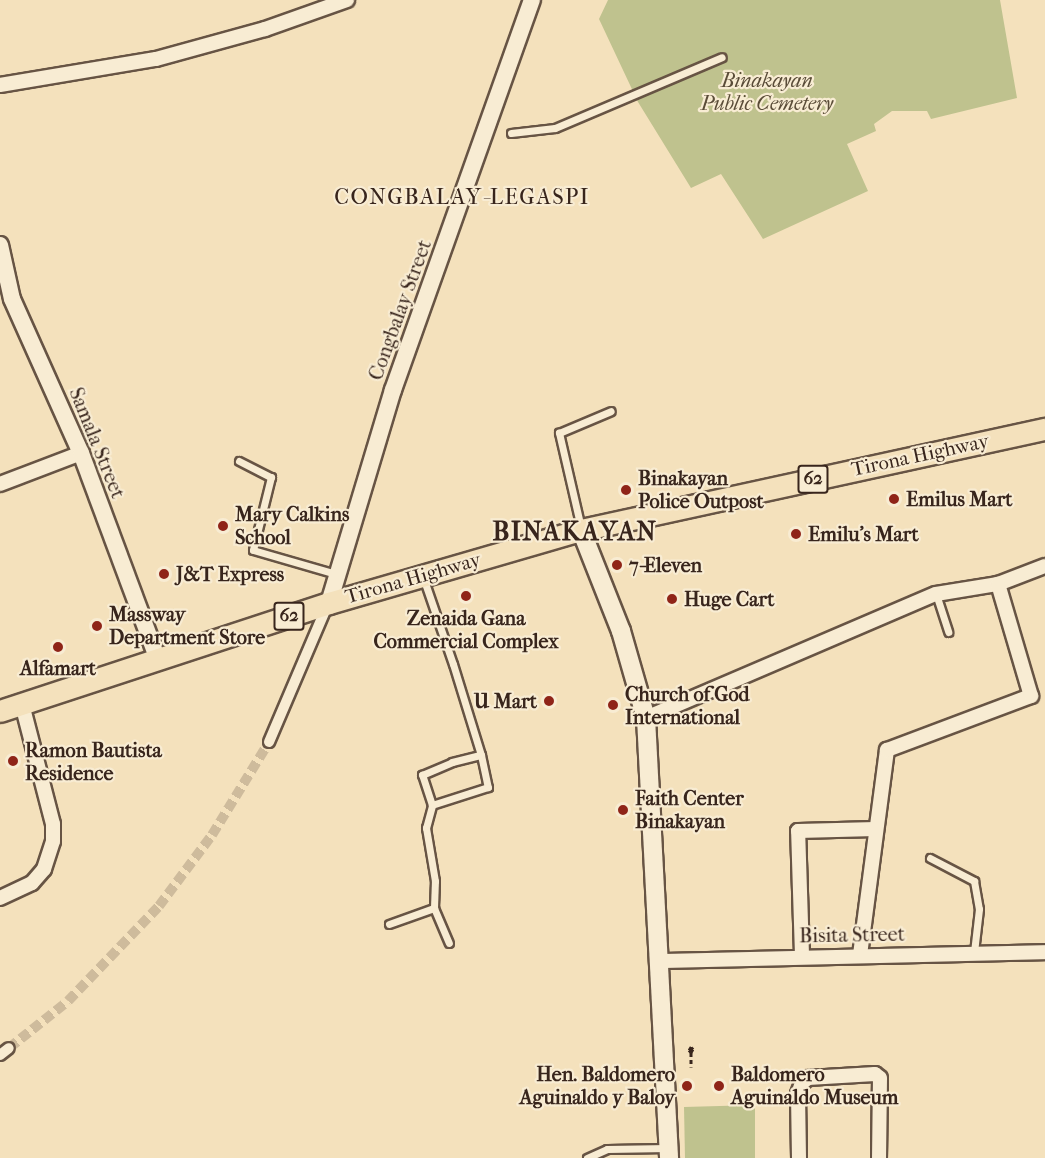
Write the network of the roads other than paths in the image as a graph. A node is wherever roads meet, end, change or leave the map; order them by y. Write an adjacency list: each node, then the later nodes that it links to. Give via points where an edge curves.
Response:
1 (347, 0): 4 (street, via 265,29 156,58)
2 (532, 0): 14 (street, Congbalay Street, via 491,134 393,390)
3 (722, 57): 5 (lane, via 555,128)
4 (0, 85)
5 (512, 133)
6 (0, 245): 9 (street, Samala Street, via 12,299)
7 (610, 411): 12 (lane, via 559,433)
8 (1045, 429): 12 (main road, Tirona Highway / 62)
9 (81, 453): 11 (street); 20 (street, Samala Street)
10 (239, 461): 14 (lane, via 271,477 253,550)
11 (0, 484)
12 (581, 530): 15 (main road, Tirona Highway / 62); 23 (main road, via 621,631)
13 (1045, 566): 16 (street)
14 (336, 574): 18 (street, Congbalay Street)
15 (422, 574): 18 (main road, Tirona Highway / 62); 25 (lane)
16 (998, 584): 17 (street); 27 (street, via 1031,696 886,750)
17 (936, 594): 19 (lane); 23 (street)
18 (328, 603): 20 (main road, Tirona Highway / 62); 24 (street)
19 (948, 632)
20 (157, 657): 21 (main road, Tirona Highway / 62)
21 (22, 704): 22 (main road, Tirona Highway / 62); 29 (street, via 53,824 52,841 44,869 32,883)
22 (0, 711)
23 (646, 718): 37 (main road)
24 (269, 742)
25 (481, 755): 26 (lane, via 488,787); 26 (lane, via 422,775)
26 (432, 805): 30 (lane, via 426,828 435,881)
27 (876, 830): 35 (street, via 798,831); 36 (street)
28 (930, 858): 34 (lane, via 974,881 979,909)
29 (0, 898)
30 (434, 908): 31 (lane); 32 (lane)
31 (389, 924)
32 (449, 943)
33 (1045, 951): 34 (street, Bisita Street)
34 (974, 952): 36 (street, Bisita Street)
35 (802, 955): 36 (street, Bisita Street); 37 (street, Bisita Street)
36 (860, 955)
37 (660, 961): 40 (main road)
38 (9, 1048): 39 (street)
39 (0, 1055)
40 (669, 1153): 41 (lane, via 607,1149)
41 (587, 1158)
42 (799, 1158): 43 (street, via 798,1094 802,1083 808,1078 875,1074 880,1078)
43 (879, 1158)

